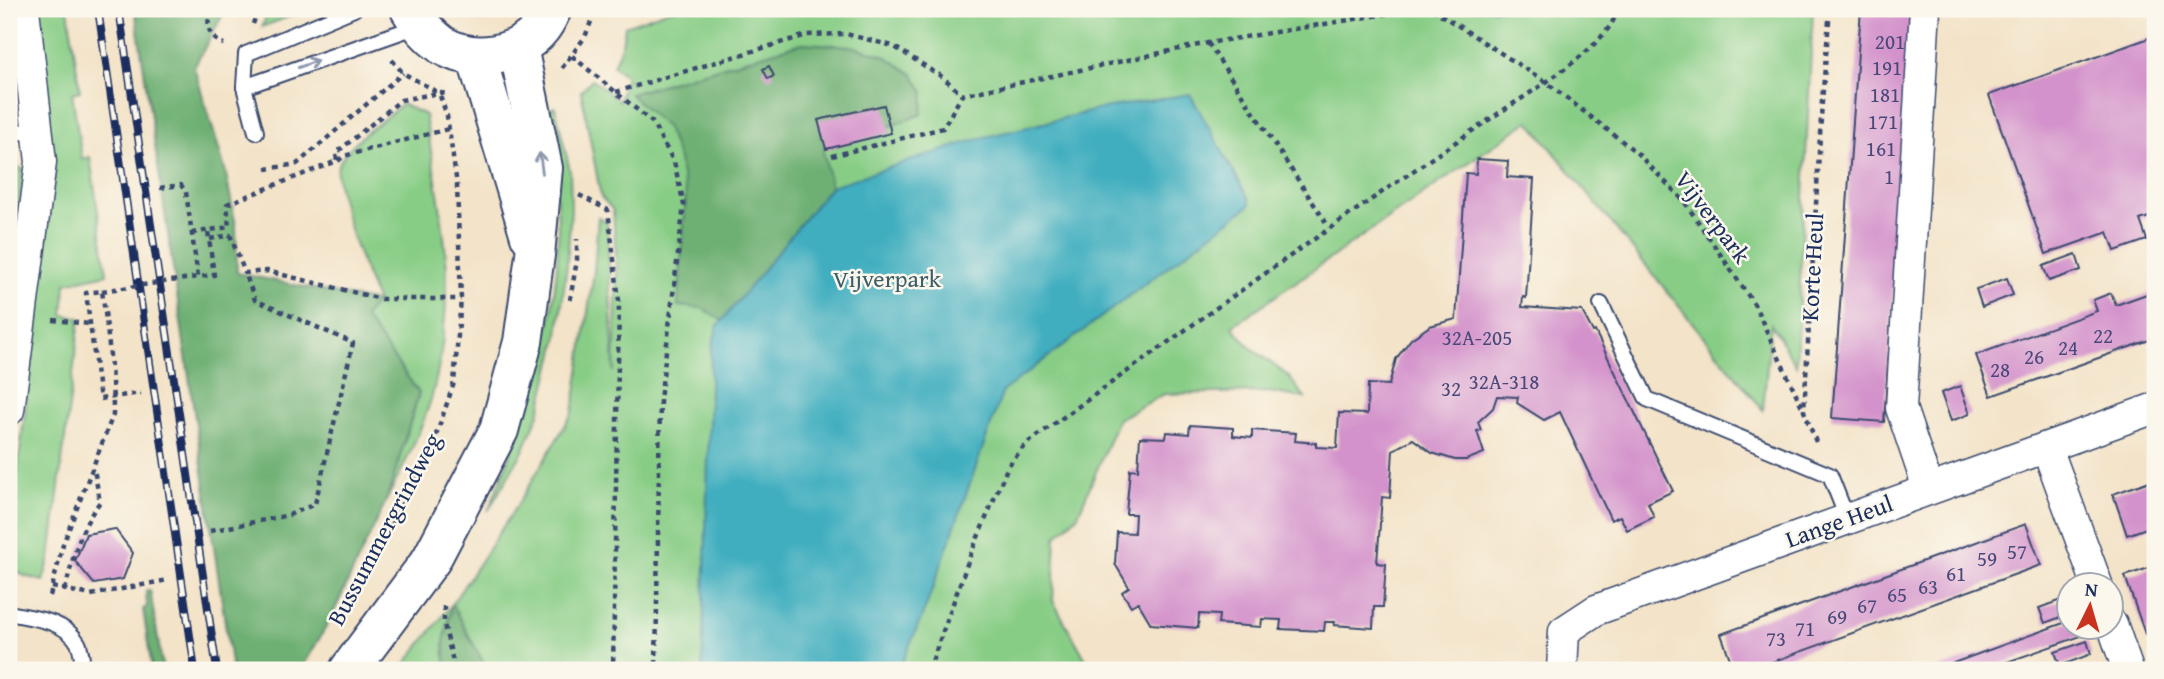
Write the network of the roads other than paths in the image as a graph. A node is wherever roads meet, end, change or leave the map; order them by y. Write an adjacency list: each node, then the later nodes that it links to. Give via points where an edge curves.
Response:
1 (24, 9): 11 (street)
2 (354, 9): 8 (lane, via 246,54)
3 (552, 9): 6 (main road, via 541,29)
4 (1925, 9): 17 (street, via 1900,408)
5 (415, 17): 7 (main road, via 444,46); 8 (lane, one-way to 5)
6 (518, 47): 7 (main road); 12 (main road, Bussummergrindweg, one-way to 6, via 543,168)
7 (476, 55): 12 (main road, Bussummergrindweg)
8 (244, 87): 10 (lane)
9 (9, 129): 11 (lane)
10 (256, 132)
11 (38, 136): 15 (street, via 41,162)
12 (535, 255): 22 (main road, Bussummergrindweg, via 523,342 499,430 431,560)
13 (1601, 303): 18 (lane, via 1647,399 1830,475)
14 (2155, 408): 16 (street, Lange Heul)
15 (9, 410)
16 (2047, 448): 17 (street, Lange Heul); 19 (street)
17 (1928, 488): 18 (street, Lange Heul)
18 (1847, 518): 24 (street, Lange Heul, via 1595,610 1564,631)
19 (2092, 570)
20 (9, 612): 23 (lane, via 66,629 79,644)
21 (2118, 640): 25 (street)
22 (332, 664)
23 (83, 670)
24 (1562, 670)
25 (2128, 670)

